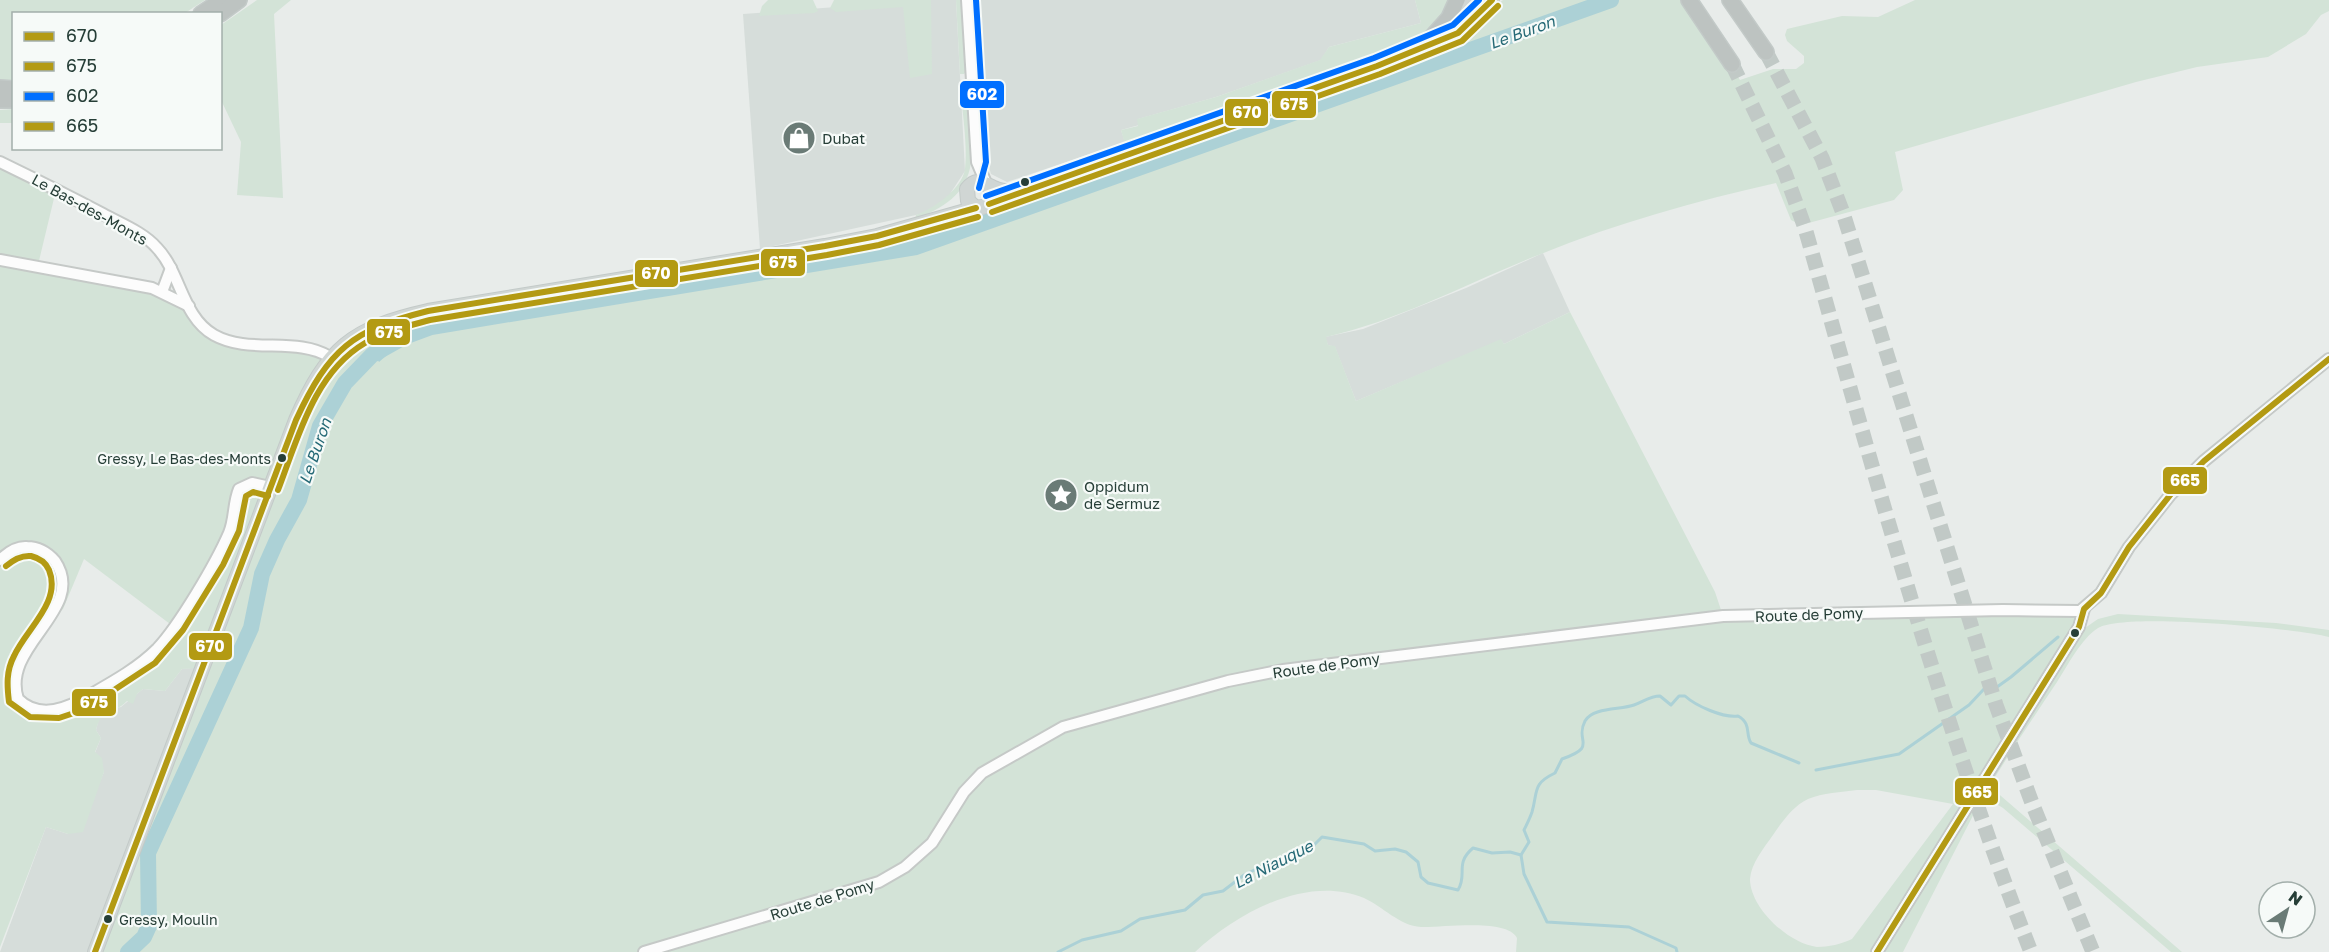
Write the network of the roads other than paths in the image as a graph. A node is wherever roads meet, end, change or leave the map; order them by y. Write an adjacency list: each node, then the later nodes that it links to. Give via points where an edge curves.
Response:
1 (222, 0): 9 (highway)
2 (239, 0): 10 (highway)
3 (967, 0): 16 (street)
4 (1457, 0): 12 (highway, via 1449,18)
5 (1473, 0): 11 (main road)
6 (1492, 0): 11 (main road, via 1467,27)
7 (1730, 0): 13 (highway)
8 (1690, 2): 14 (highway)
9 (204, 12)
10 (222, 13)
11 (1439, 40): 12 (main road)
12 (1423, 47): 19 (main road, via 1344,79)
13 (1766, 52)
14 (1732, 64)
15 (0, 162): 23 (street, Le Bas-des-Monts, via 138,233 158,249)
16 (977, 162): 17 (street); 18 (street)
17 (988, 185): 18 (main road, via 976,182); 19 (main road, via 1011,192); 20 (main road, via 993,197)
18 (968, 188): 20 (main road, via 968,201); 21 (main road, via 954,204)
19 (1028, 190): 20 (main road)
20 (983, 206): 21 (main road)
21 (922, 223): 26 (main road, via 804,250 409,315 362,332)
22 (0, 260): 24 (street)
23 (171, 268): 24 (street); 25 (street, Le Bas-des-Monts)
24 (162, 292): 25 (street)
25 (189, 306): 26 (street, Le Bas-des-Monts, via 204,328 220,338 310,349)
26 (330, 357): 28 (main road, via 305,398)
27 (2329, 358): 30 (street, via 2204,461 2171,494 2129,548 2101,593)
28 (270, 487): 29 (street, via 252,483 239,489 226,539 158,648 115,680 60,709 42,711 21,702 10,689 6,672 14,645 54,598 60,583 58,567 48,554 25,546); 31 (main road)
29 (0, 560)
30 (2084, 609): 32 (street, Route de Pomy, via 1723,616 1294,668 1228,681 1076,723 1016,752 982,773 964,792 920,856 879,882); 33 (street, via 2079,627)
31 (95, 952)
32 (644, 952)
33 (1877, 952)

